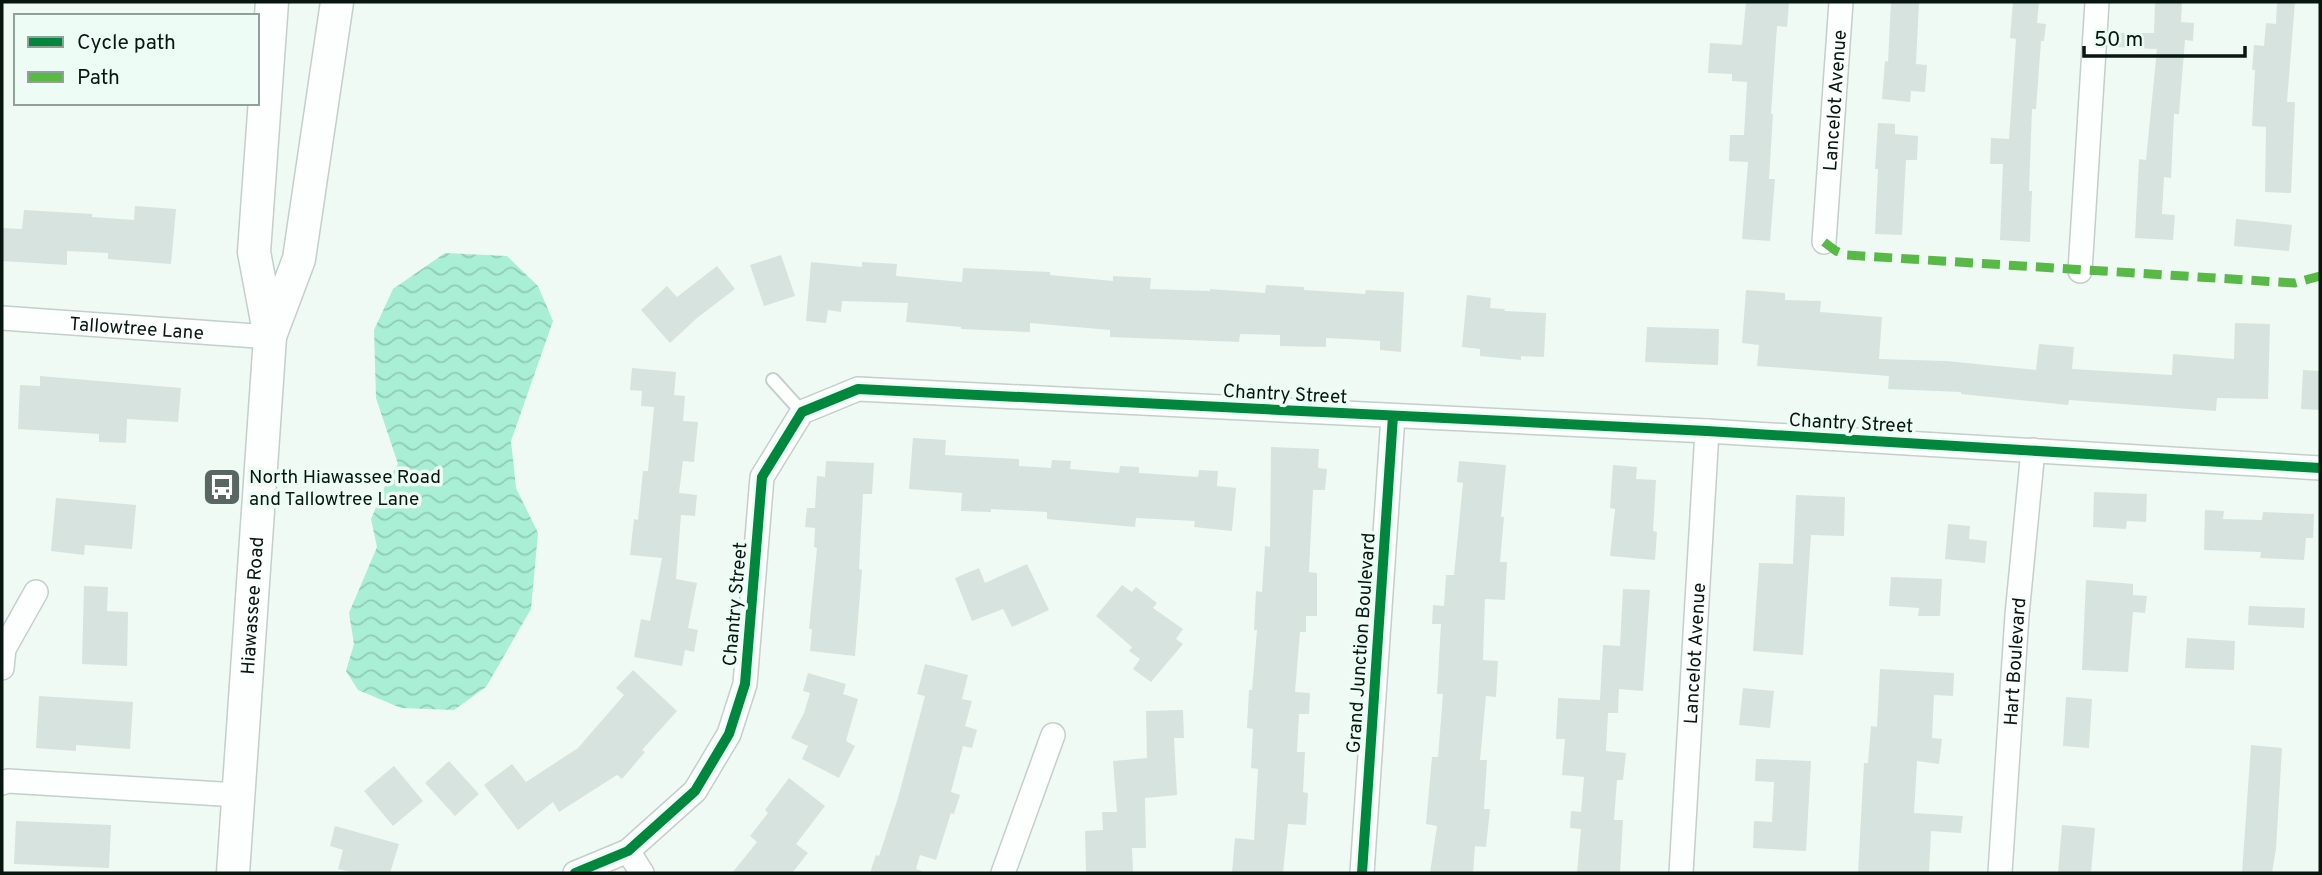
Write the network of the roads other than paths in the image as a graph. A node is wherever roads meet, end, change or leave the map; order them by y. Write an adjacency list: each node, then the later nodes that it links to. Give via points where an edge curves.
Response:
1 (272, 2): 8 (main road, Hiawassee Road, via 254,252)
2 (337, 2): 8 (main road, Hiawassee Road, via 299,259)
3 (1841, 2): 5 (street, Lancelot Avenue)
4 (2097, 2): 6 (street)
5 (1824, 242)
6 (2080, 271)
7 (2, 318): 8 (street, Tallowtree Lane)
8 (270, 337): 19 (main road, Hiawassee Road)
9 (773, 380): 10 (lane)
10 (802, 412): 11 (street, Chantry Street, via 858,389); 20 (street, Chantry Street, via 762,477 745,684 729,734 695,791)
11 (1393, 416): 12 (street, Chantry Street); 25 (street, Grand Junction Boulevard)
12 (1707, 431): 13 (street, Chantry Street); 26 (street, Lancelot Avenue)
13 (2033, 450): 14 (street, Chantry Street); 27 (street, Hart Boulevard)
14 (2320, 468)
15 (36, 592): 16 (street, via 4,649)
16 (2, 668)
17 (1053, 735): 24 (street)
18 (2, 783): 19 (street)
19 (238, 795): 21 (main road, Hiawassee Road)
20 (628, 851): 22 (street, Chantry Street); 23 (street)
21 (233, 873)
22 (575, 873)
23 (642, 873)
24 (1003, 873)
25 (1362, 873)
26 (1681, 873)
27 (2000, 873)

